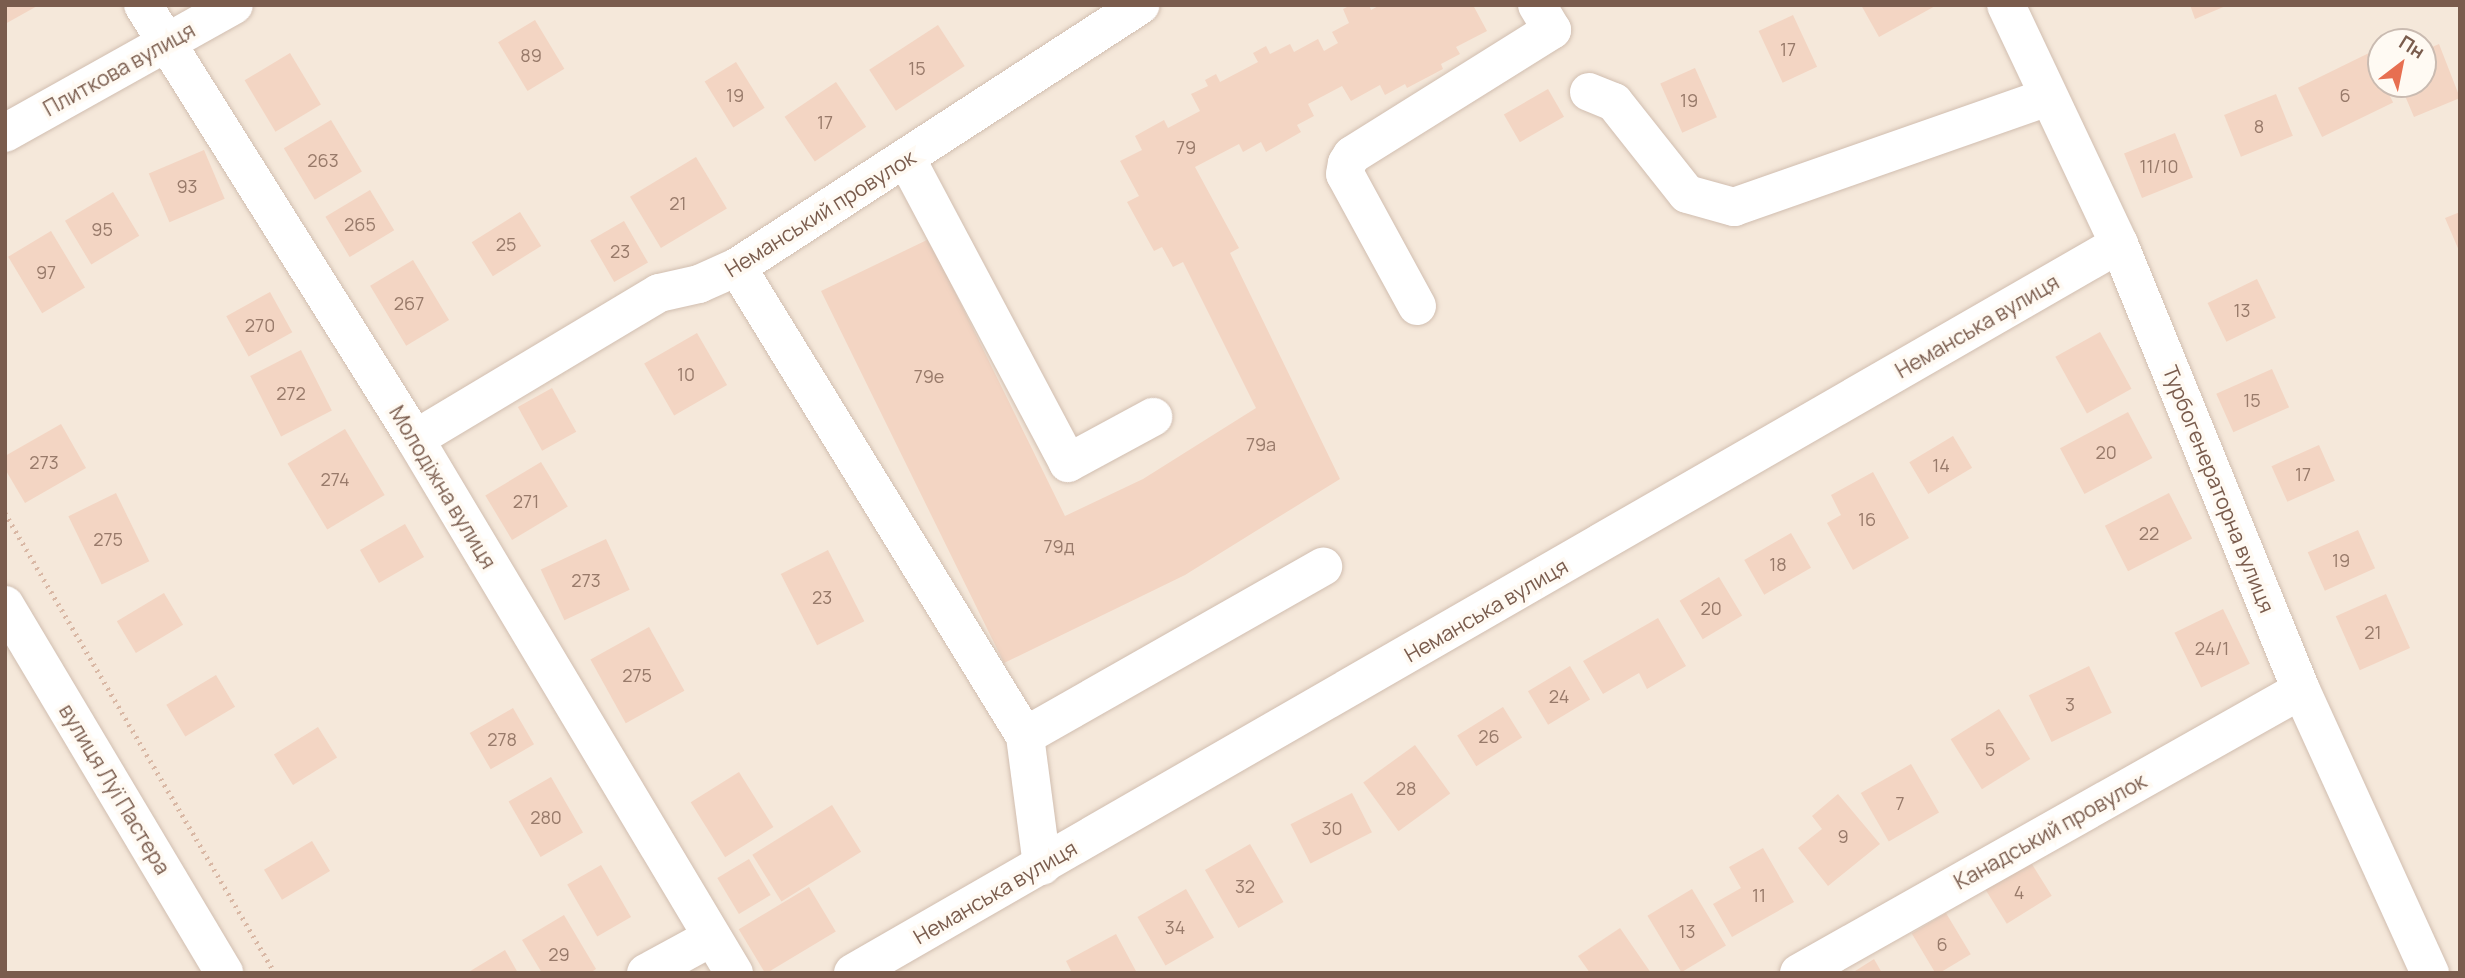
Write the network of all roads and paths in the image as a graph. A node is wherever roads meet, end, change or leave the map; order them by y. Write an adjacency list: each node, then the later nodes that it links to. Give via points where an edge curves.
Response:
1 (144, 5): 6 (street, Молодіжна вулиця)
2 (234, 5): 6 (street, Плиткова вулиця)
3 (1140, 5): 10 (street, Неманський провулок)
4 (1537, 5): 13 (street, via 1552,30 1352,155 1347,163 1345,174)
5 (2006, 5): 8 (street, Турбогенераторна вулиця)
6 (165, 43): 9 (street, Плиткова вулиця); 15 (street, Молодіжна вулиця)
7 (1589, 92): 8 (street, via 1614,102 1687,194 1734,207)
8 (2046, 98): 11 (street, Турбогенераторна вулиця)
9 (5, 133)
10 (907, 160): 12 (street, Неманський провулок); 14 (street, via 1068,463)
11 (2119, 244): 19 (street, Турбогенераторна вулиця); 21 (street, Неманська вулиця)
12 (737, 267): 15 (street, Неманський провулок, via 699,284 659,293); 20 (street)
13 (1417, 306)
14 (1153, 417)
15 (415, 439): 22 (street, Молодіжна вулиця)
16 (5, 513): 24 (path)
17 (1324, 567): 20 (street)
18 (8, 616): 23 (street, вулиця Луї Пастера)
19 (2301, 690): 28 (street, Канадський провулок); 29 (street, Турбогенераторна вулиця)
20 (1025, 736): 21 (street)
21 (1042, 866): 27 (street, Неманська вулиця)
22 (712, 937): 25 (street); 26 (street, Молодіжна вулиця)
23 (211, 968)
24 (275, 973)
25 (646, 973)
26 (734, 973)
27 (853, 973)
28 (1799, 973)
29 (2430, 973)

